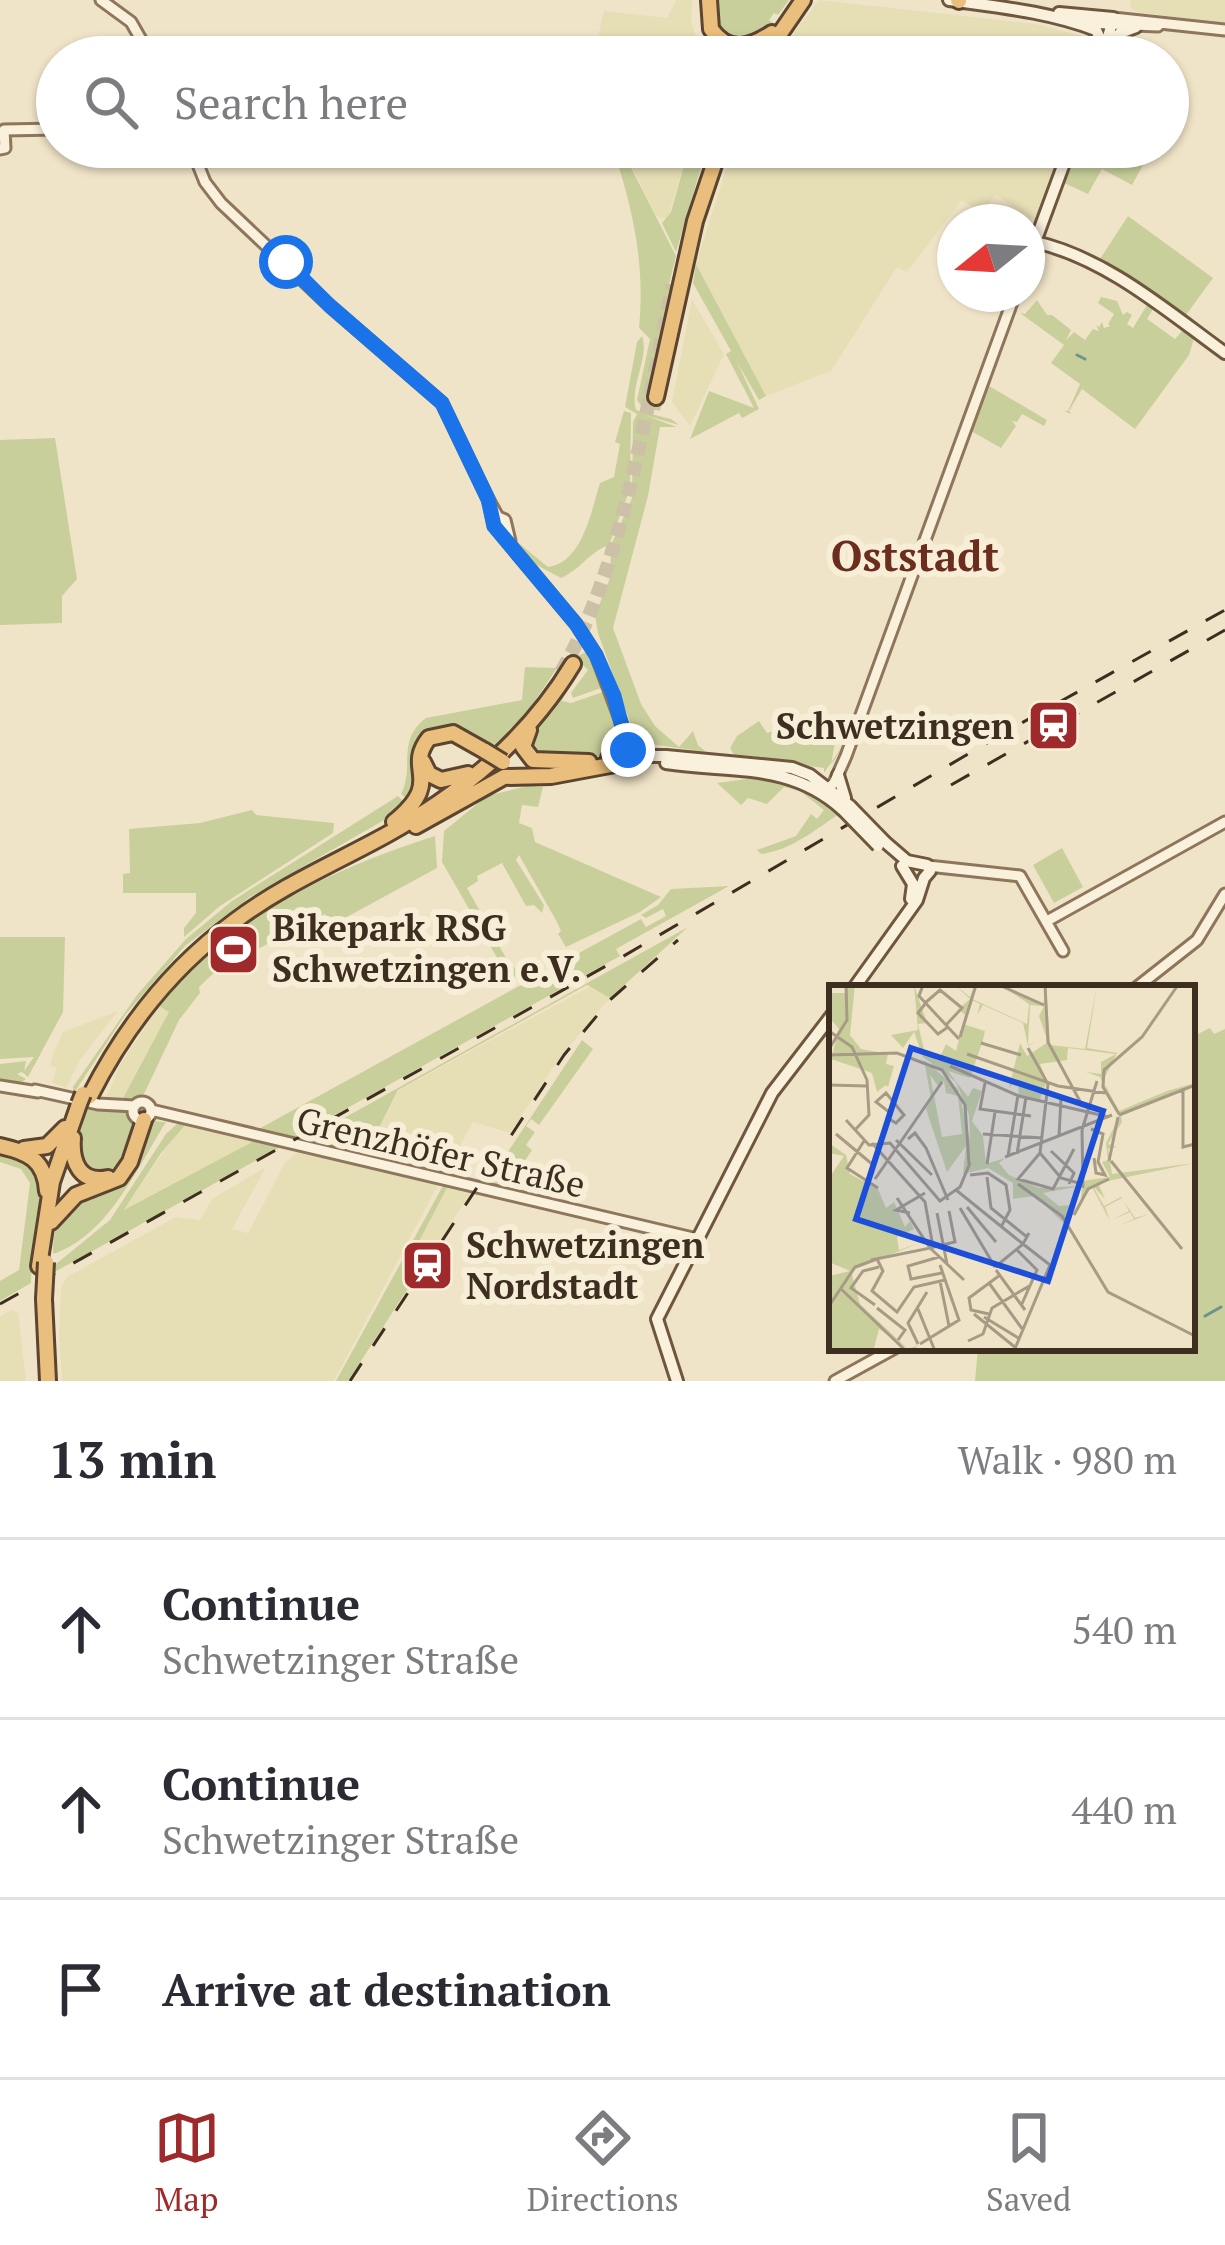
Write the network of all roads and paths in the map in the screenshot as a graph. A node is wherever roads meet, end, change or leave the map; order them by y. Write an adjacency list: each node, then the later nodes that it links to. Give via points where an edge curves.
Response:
1 (101, 0): 12 (street)
2 (706, 0): 13 (highway); 14 (highway)
3 (799, 0): 11 (highway); 17 (highway)
4 (955, 0): 5 (main road)
5 (1038, 12): 6 (main road); 7 (main road)
6 (1112, 22): 7 (street); 8 (street); 9 (street); 19 (main road)
7 (1080, 23): 18 (main road)
8 (1168, 25): 9 (street); 10 (street)
9 (1136, 26): 20 (main road)
10 (1225, 30)
11 (772, 33): 15 (highway); 16 (highway)
12 (139, 36)
13 (710, 36)
14 (718, 36)
15 (767, 36)
16 (770, 36)
17 (774, 36)
18 (1098, 36)
19 (1108, 36)
20 (1117, 36)
21 (36, 129): 22 (street, via 4,130)
22 (3, 148)
23 (200, 168): 35 (street, via 236,218 442,403 499,523 605,672)
24 (708, 168): 29 (highway)
25 (710, 168): 32 (highway)
26 (1063, 168): 27 (main road)
27 (1045, 224)
28 (1045, 242): 31 (main road, via 1135,290)
29 (673, 285)
30 (1009, 312): 38 (street)
31 (1225, 353)
32 (656, 397)
33 (533, 721): 36 (highway, via 523,745 531,759); 39 (highway, via 567,668); 46 (highway, via 466,784)
34 (484, 752): 37 (highway, bridge); 39 (highway, via 451,735 428,743 423,761 433,777); 44 (highway, via 453,733 432,736 421,752 420,797)
35 (622, 752): 36 (highway); 40 (main road); 41 (highway); 42 (main road, via 784,775)
36 (589, 762): 37 (highway, via 542,771)
37 (502, 763): 41 (highway)
38 (837, 772): 40 (main road); 42 (street); 43 (main road)
39 (468, 774): 44 (highway)
40 (809, 775): 42 (main road)
41 (528, 776): 46 (highway, via 501,778 431,820)
42 (826, 789): 43 (main road)
43 (846, 808): 47 (main road, bridge)
44 (394, 822): 56 (highway, via 268,891 201,939 132,1013)
45 (1225, 822): 50 (street)
46 (382, 837): 56 (highway, via 265,901 201,949 134,1023)
47 (919, 870): 49 (main road); 49 (main road); 50 (street, via 1015,874)
48 (1225, 894): 53 (street, via 1197,940)
49 (906, 913): 52 (main road)
50 (1047, 921): 51 (street)
51 (1064, 951)
52 (856, 985)
53 (1140, 985)
54 (829, 1019): 63 (main road, via 772,1093)
55 (0, 1086): 57 (street, Grenzhöfer Straße)
56 (84, 1100): 58 (highway); 59 (highway)
57 (142, 1114): 59 (highway, via 121,1169 105,1179 79,1171); 62 (highway, via 124,1172 76,1195); 63 (street, Grenzhöfer Straße)
58 (72, 1120): 60 (highway, via 46,1147); 61 (highway)
59 (73, 1138): 62 (highway)
60 (0, 1145): 61 (highway, via 40,1165)
61 (47, 1203): 64 (highway)
62 (51, 1222): 64 (highway)
63 (697, 1239): 68 (main road, via 656,1322)
64 (42, 1264): 67 (highway, bridge)
65 (890, 1351): 69 (street)
66 (899, 1351): 70 (street)
67 (45, 1381)
68 (676, 1381)
69 (836, 1381)
70 (845, 1381)

